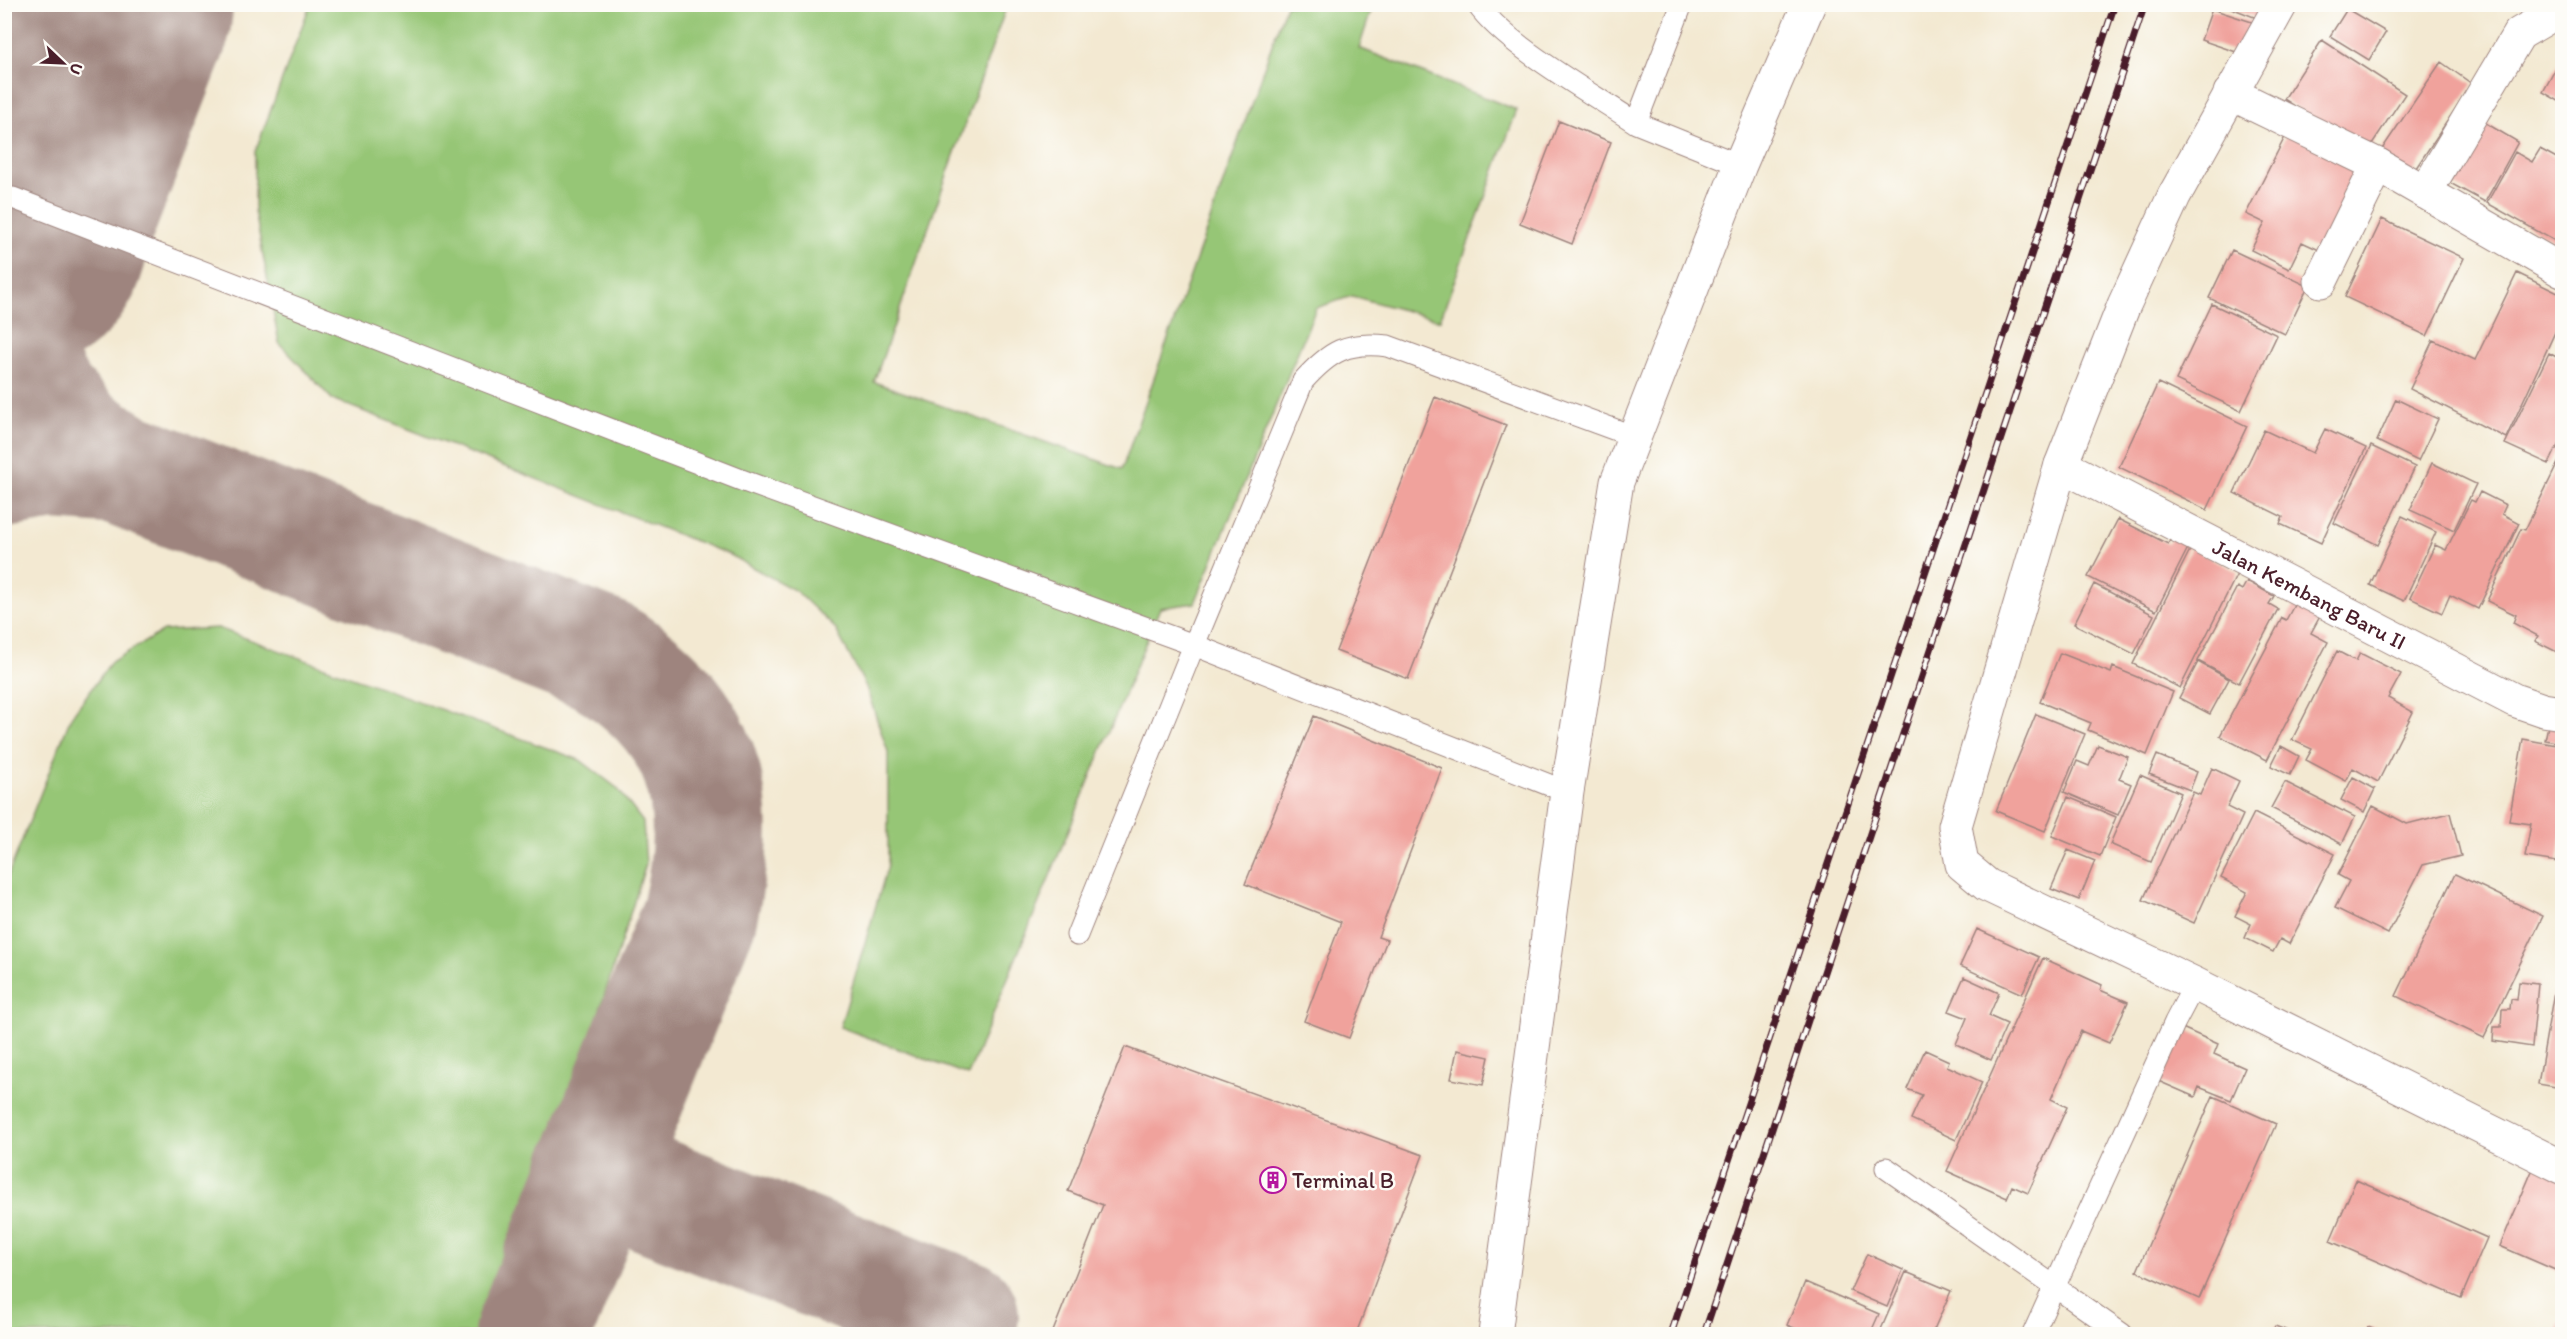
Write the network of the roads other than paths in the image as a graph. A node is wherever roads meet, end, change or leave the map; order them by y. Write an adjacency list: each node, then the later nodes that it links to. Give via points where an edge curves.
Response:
1 (1477, 4): 7 (lane, via 1516,42)
2 (1682, 4): 7 (lane)
3 (1809, 4): 8 (street)
4 (2281, 4): 6 (street)
5 (2562, 18): 10 (street, via 2553,14 2519,34)
6 (2230, 93): 9 (street); 15 (street, via 2174,196 2124,305)
7 (1636, 123): 8 (lane)
8 (1740, 165): 14 (street)
9 (2379, 165): 10 (street); 13 (street)
10 (2425, 192): 12 (street)
11 (13, 198): 16 (lane, via 733,476)
12 (2562, 271)
13 (2321, 281)
14 (1635, 437): 16 (lane, via 1388,346 1362,343 1338,350 1303,381); 18 (street, via 1617,482)
15 (2061, 465): 17 (street, Jalan Kembang Baru II, via 2514,700); 20 (street, via 1955,826 1962,864 1987,885)
16 (1194, 645): 18 (lane); 19 (lane)
17 (2562, 713)
18 (1567, 792): 24 (street)
19 (1077, 935)
20 (2195, 984): 21 (street); 23 (lane)
21 (2562, 1167)
22 (1886, 1168): 23 (lane)
23 (2053, 1285): 25 (lane); 26 (lane)
24 (1495, 1335)
25 (2033, 1335)
26 (2122, 1335)

